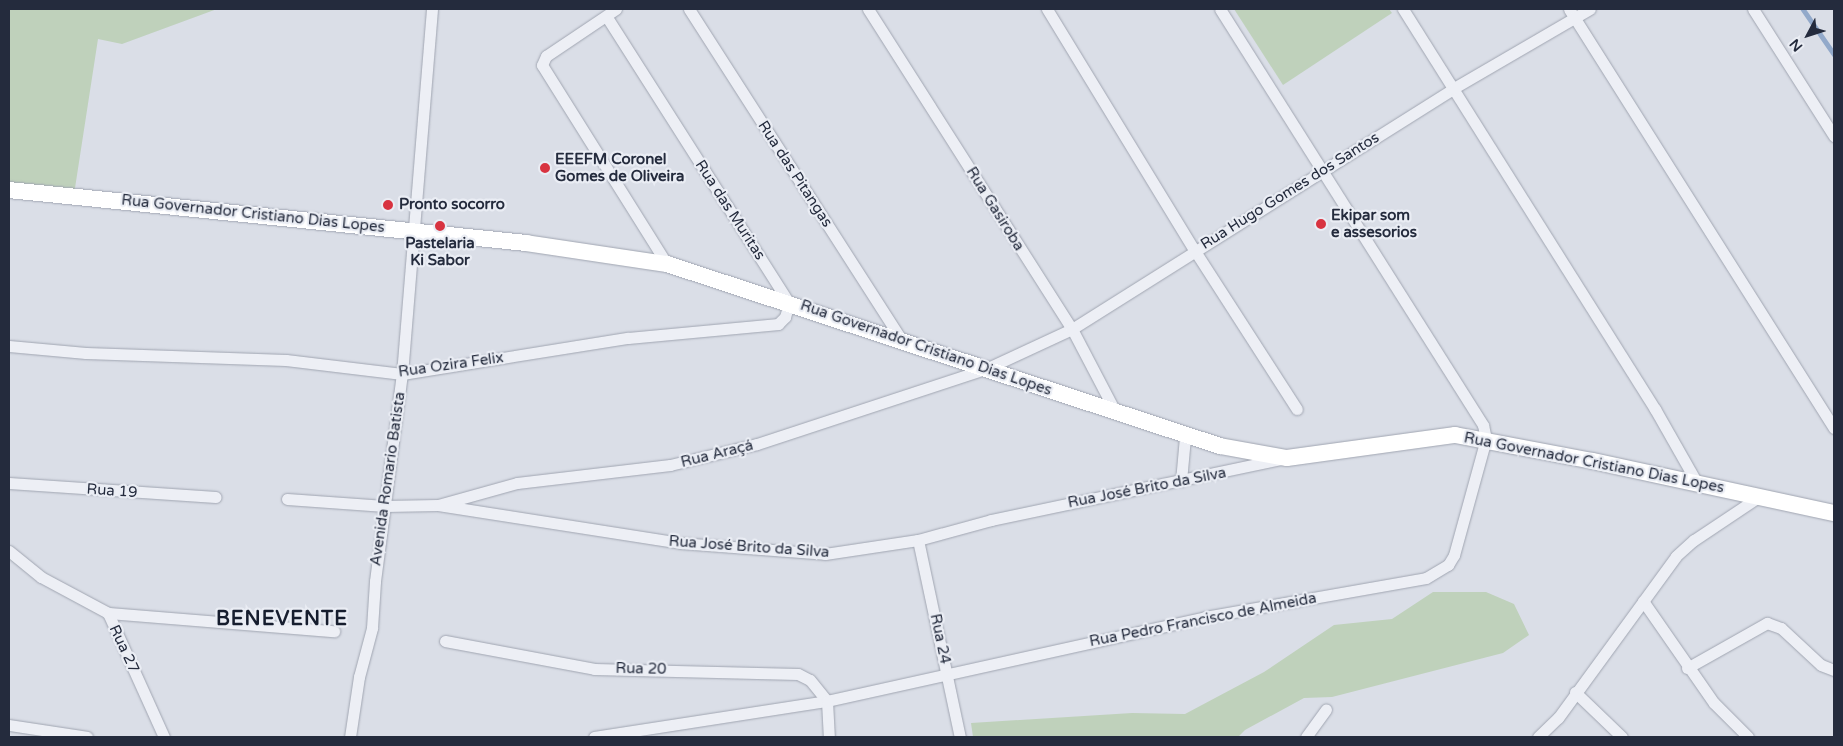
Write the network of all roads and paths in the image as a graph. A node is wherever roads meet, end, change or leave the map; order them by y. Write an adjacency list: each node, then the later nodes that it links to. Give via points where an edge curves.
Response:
1 (432, 9): 16 (street, Avenida Romario Batista)
2 (616, 9): 11 (street)
3 (689, 9): 21 (street, Rua das Pitangas)
4 (868, 9): 20 (street, Rua Gasiroba)
5 (1047, 9): 17 (street)
6 (1220, 9): 14 (street)
7 (1402, 9): 12 (street)
8 (1590, 9): 10 (street, Rua Hugo Gomes dos Santos)
9 (1753, 9): 13 (street)
10 (1572, 14): 12 (street, Rua Hugo Gomes dos Santos); 27 (street)
11 (606, 16): 18 (street, via 542,61 545,71); 19 (street, Rua das Muritas)
12 (1454, 88): 14 (street, Rua Hugo Gomes dos Santos); 33 (street, via 1655,409)
13 (1834, 136)
14 (1323, 172): 17 (street, Rua Hugo Gomes dos Santos); 29 (street, via 1473,405)
15 (9, 190): 16 (street, Rua Governador Cristiano Dias Lopes)
16 (414, 230): 18 (street, Rua Governador Cristiano Dias Lopes); 24 (street, Avenida Romario Batista)
17 (1195, 251): 20 (street, Rua Hugo Gomes dos Santos); 25 (street)
18 (667, 264): 19 (street, Rua Governador Cristiano Dias Lopes)
19 (789, 302): 21 (street, Rua Governador Cristiano Dias Lopes); 24 (street, Rua Ozira Felix, via 782,321 772,325 628,338)
20 (1072, 329): 23 (street, Rua Hugo Gomes dos Santos); 26 (street, Rua Gasiroba)
21 (900, 338): 23 (street, Rua Governador Cristiano Dias Lopes)
22 (9, 346): 24 (street, Rua Ozira Felix, via 86,353 286,360)
23 (988, 368): 26 (street, Rua Governador Cristiano Dias Lopes); 37 (street, Rua Araçá, via 737,449 670,465 518,483)
24 (402, 374): 38 (street, Avenida Romario Batista)
25 (1297, 409)
26 (1116, 413): 28 (street, Rua Governador Cristiano Dias Lopes)
27 (1834, 428)
28 (1185, 437): 30 (street, Rua Governador Cristiano Dias Lopes); 31 (street)
29 (1486, 439): 30 (street, Rua Governador Cristiano Dias Lopes, via 1434,436); 33 (street, Rua Governador Cristiano Dias Lopes); 48 (street, Rua Pedro Francisco de Almeida, via 1454,555 1440,573 1338,595 1205,617)
30 (1287, 458): 31 (street, Rua José Brito da Silva)
31 (1182, 481): 40 (street, Rua José Brito da Silva, via 991,520)
32 (9, 482): 34 (street, Rua 19)
33 (1697, 483): 35 (street, Rua Governador Cristiano Dias Lopes)
34 (216, 497)
35 (1758, 498): 39 (street, Rua Governador Cristiano Dias Lopes); 42 (street, via 1694,540 1676,556)
36 (287, 500): 38 (street, Rua José Brito da Silva)
37 (438, 504): 38 (street, Rua José Brito da Silva); 40 (street, Rua José Brito da Silva, via 594,531 781,552 825,554)
38 (385, 506): 55 (street, Avenida Romario Batista, via 372,628)
39 (1834, 513)
40 (918, 540): 48 (street, Rua 24)
41 (9, 550): 43 (street, Rua 27, via 40,577)
42 (1643, 602): 46 (street); 49 (street)
43 (108, 613): 44 (street); 54 (street, Rua 27)
44 (334, 631)
45 (445, 641): 50 (street, Rua 20, via 594,669 798,674 810,680)
46 (1687, 668): 47 (street, via 1767,622 1781,628 1821,665); 62 (street, via 1714,703)
47 (1834, 670)
48 (947, 672): 50 (street, Rua Pedro Francisco de Almeida); 58 (street, Rua 24)
49 (1575, 692): 60 (street, via 1558,718); 61 (street)
50 (827, 701): 56 (street, Rua Pedro Francisco de Almeida); 57 (street)
51 (1326, 709): 59 (street)
52 (9, 725): 53 (street)
53 (87, 737)
54 (164, 737)
55 (350, 737)
56 (594, 737)
57 (829, 737)
58 (960, 737)
59 (1306, 737)
60 (1538, 737)
61 (1622, 737)
62 (1748, 737)

